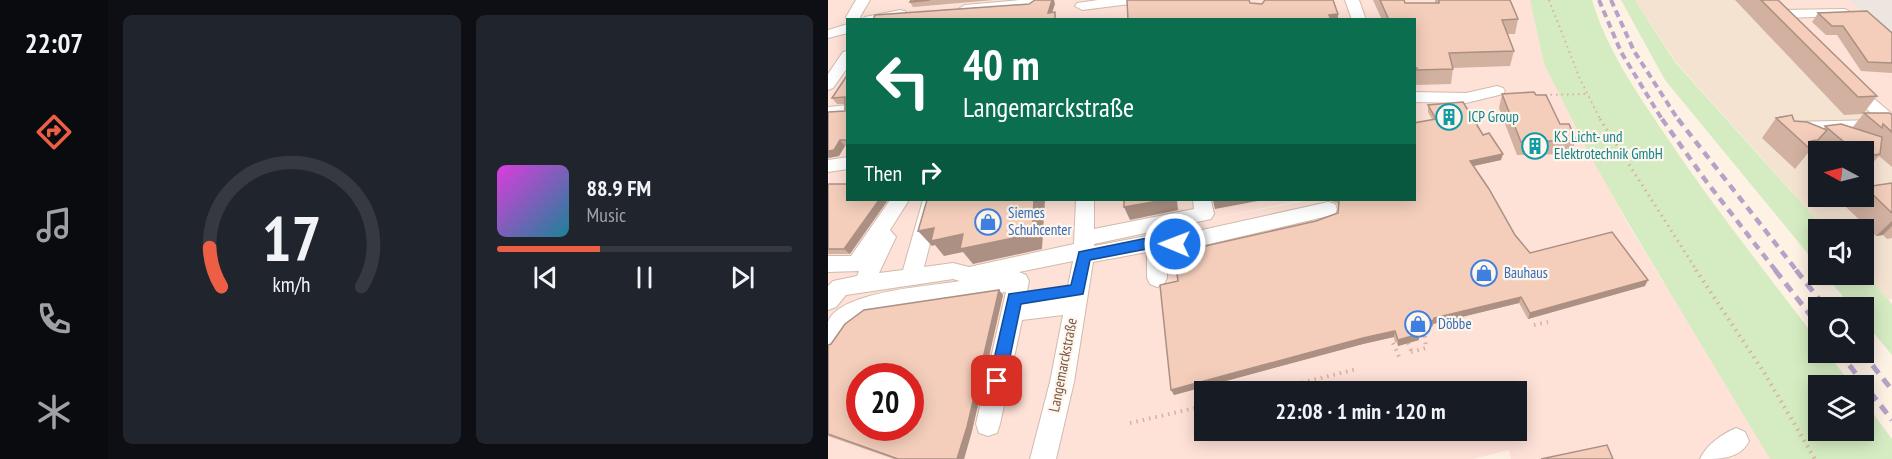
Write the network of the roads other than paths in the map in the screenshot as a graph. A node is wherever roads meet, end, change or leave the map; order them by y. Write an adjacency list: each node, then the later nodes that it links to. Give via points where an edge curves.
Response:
1 (863, 0): 10 (street)
2 (896, 0): 11 (street)
3 (1130, 0): 6 (street)
4 (1352, 0): 13 (street)
5 (1031, 3): 7 (street)
6 (1082, 9)
7 (951, 10)
8 (1847, 13): 14 (street, via 1776,11)
9 (908, 15): 12 (street)
10 (853, 18)
11 (867, 18)
12 (885, 18)
13 (1358, 18)
14 (1794, 28)
15 (846, 29): 16 (street)
16 (828, 34)
17 (846, 57): 18 (street)
18 (828, 58)
19 (846, 58): 21 (street)
20 (1838, 74): 26 (street)
21 (828, 85)
22 (1497, 91): 23 (street, via 1466,98)
23 (1416, 97)
24 (846, 110): 25 (street)
25 (828, 112)
26 (1892, 124): 27 (street, via 1786,127)
27 (1787, 135)
28 (846, 163): 29 (street)
29 (828, 166)
30 (846, 177): 31 (street)
31 (828, 179)
32 (899, 201): 37 (street)
33 (932, 201): 41 (street)
34 (1085, 201): 39 (street, Langemarckstraße)
35 (1202, 201): 39 (street, via 1204,214)
36 (1328, 209): 38 (street, via 1175,244)
37 (876, 235): 40 (street, via 857,264); 43 (street, via 886,237)
38 (1157, 242): 39 (street); 42 (street)
39 (1084, 248): 41 (street, via 969,275 953,271); 44 (street, Langemarckstraße)
40 (828, 264)
41 (911, 277): 43 (street)
42 (1157, 278)
43 (864, 283): 45 (street, via 840,286)
44 (1076, 297): 46 (street); 50 (street, Langemarckstraße, via 1062,382)
45 (828, 301)
46 (1010, 305): 47 (street, via 864,305 842,320); 48 (street)
47 (828, 340)
48 (988, 424)
49 (1736, 441): 51 (street)
50 (1043, 459)
51 (1713, 459)

